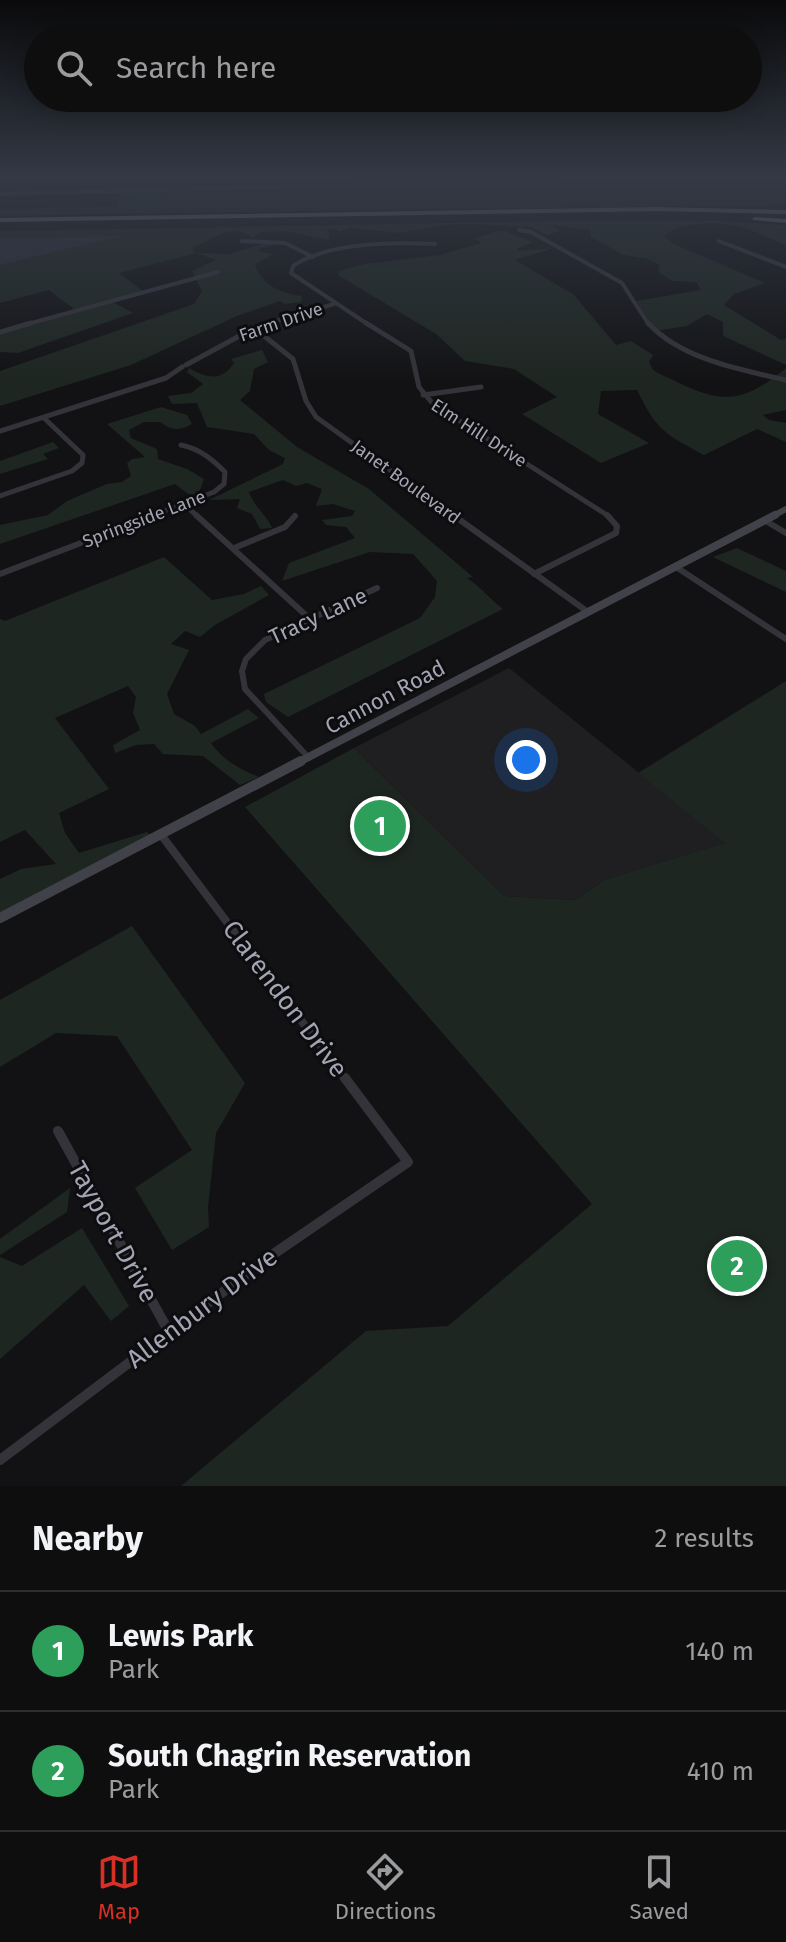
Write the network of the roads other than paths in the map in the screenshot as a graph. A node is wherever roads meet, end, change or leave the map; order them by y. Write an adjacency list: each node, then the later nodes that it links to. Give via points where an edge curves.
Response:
1 (288, 244): 5 (street)
2 (381, 244): 5 (street)
3 (553, 244): 11 (street, via 622,283 651,328 662,335 729,366)
4 (728, 244): 6 (street)
5 (313, 257): 8 (street, Elm Hill Drive, via 293,266 291,273)
6 (786, 267)
7 (218, 272): 10 (street)
8 (334, 304): 9 (street, Farm Drive); 13 (street, Elm Hill Drive, via 411,351)
9 (254, 328): 14 (street, Farm Drive, via 166,378); 26 (street, Janet Boulevard, via 293,359 316,417)
10 (0, 332)
11 (786, 380)
12 (481, 387): 13 (street)
13 (423, 395): 26 (street, Elm Hill Drive, via 613,519 616,533 609,538)
14 (44, 418): 15 (street, Farm Drive); 17 (street, via 83,455 82,463)
15 (0, 431)
16 (181, 445): 18 (street, Springside Lane, via 199,448 226,479 214,492)
17 (0, 496)
18 (184, 504): 23 (street); 25 (street, Springside Lane)
19 (786, 509): 21 (main road, Cannon Road)
20 (295, 516): 23 (street, via 285,527)
21 (764, 520): 22 (street); 24 (main road, Cannon Road)
22 (786, 533)
23 (234, 548): 29 (street)
24 (676, 567): 28 (main road, Cannon Road); 30 (street)
25 (0, 574)
26 (534, 574): 28 (street, Janet Boulevard)
27 (377, 588): 29 (street, Tracy Lane)
28 (588, 612): 31 (main road, Cannon Road)
29 (310, 619): 31 (street, Tracy Lane, via 265,640 242,671 245,689)
30 (786, 639)
31 (309, 758): 32 (main road, Cannon Road)
32 (162, 836): 33 (main road, Cannon Road); 35 (street, Clarendon Drive)
33 (0, 918)
34 (58, 1131): 36 (street, Tayport Drive)
35 (408, 1162): 36 (street, Allenbury Drive)
36 (169, 1332): 37 (street, Allenbury Drive)
37 (0, 1460)

